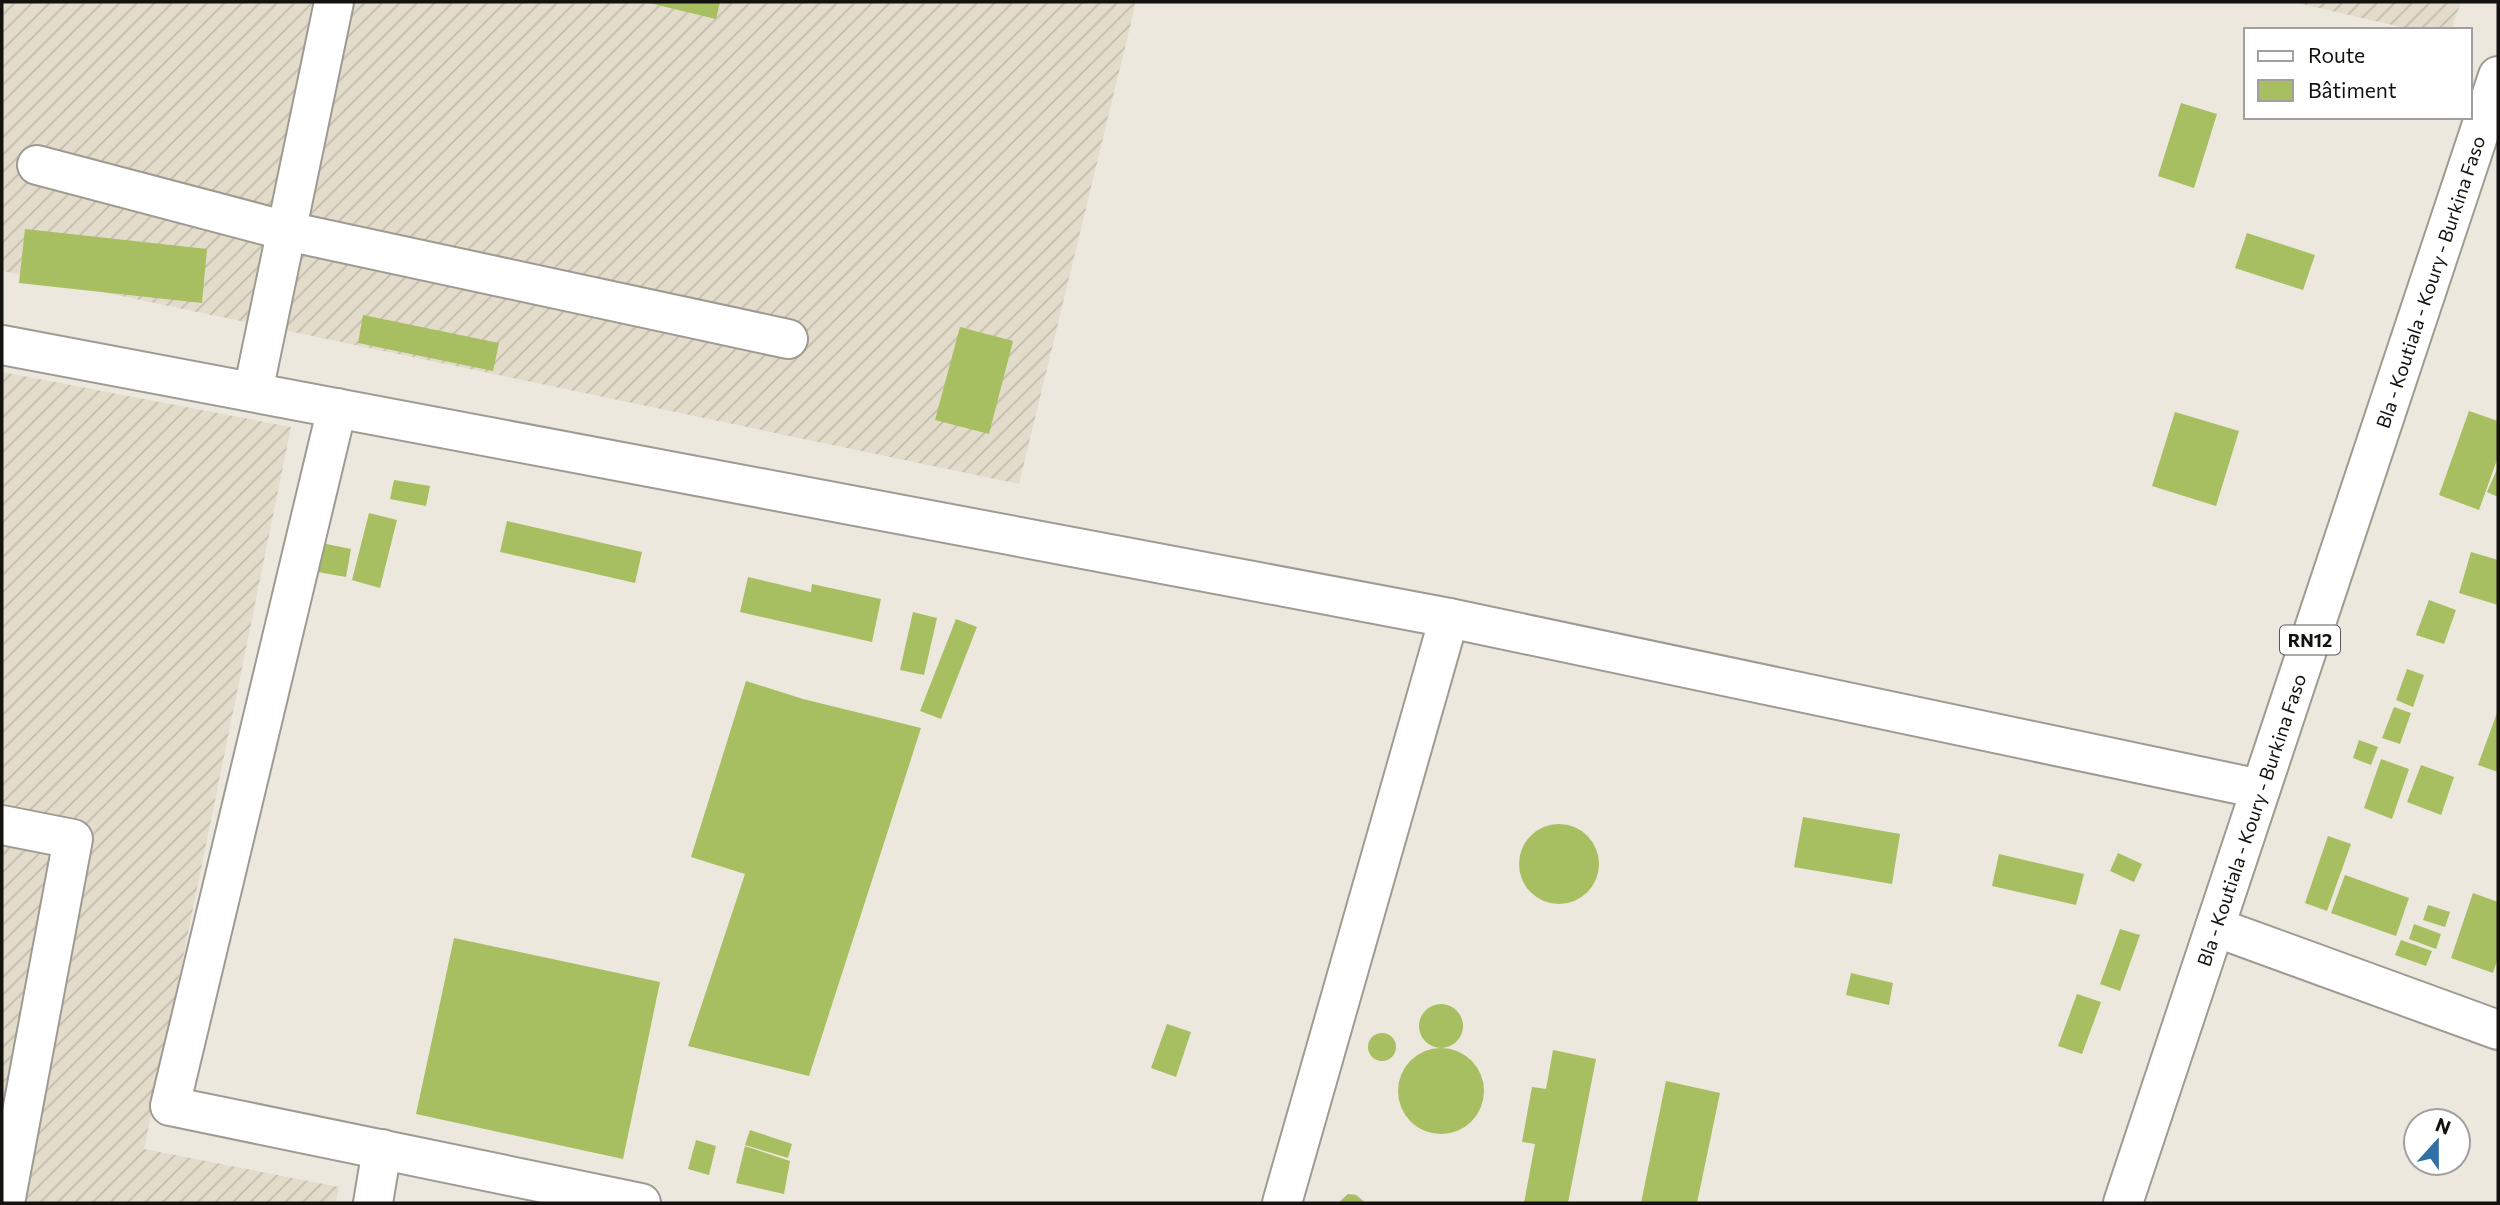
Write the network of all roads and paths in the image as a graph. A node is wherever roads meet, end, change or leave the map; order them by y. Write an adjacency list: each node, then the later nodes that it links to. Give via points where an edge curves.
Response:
1 (334, 2): 4 (street)
2 (2497, 85): 10 (street, Bla - Koutiala - Koury - Burkina Faso / RN12)
3 (37, 165): 4 (street)
4 (287, 231): 5 (street); 7 (street)
5 (788, 339)
6 (2, 345): 7 (street)
7 (253, 392): 8 (street)
8 (337, 408): 9 (street); 14 (street, via 170,1106)
9 (1448, 618): 10 (street); 18 (street)
10 (2260, 789): 12 (street, Bla - Koutiala - Koury - Burkina Faso / RN12)
11 (2, 825): 15 (street, via 73,839)
12 (2215, 927): 13 (street); 19 (street, Bla - Koutiala - Koury - Burkina Faso / RN12)
13 (2498, 1030)
14 (382, 1149): 16 (street); 17 (street)
15 (5, 1203)
16 (373, 1203)
17 (641, 1203)
18 (1282, 1203)
19 (2123, 1203)

